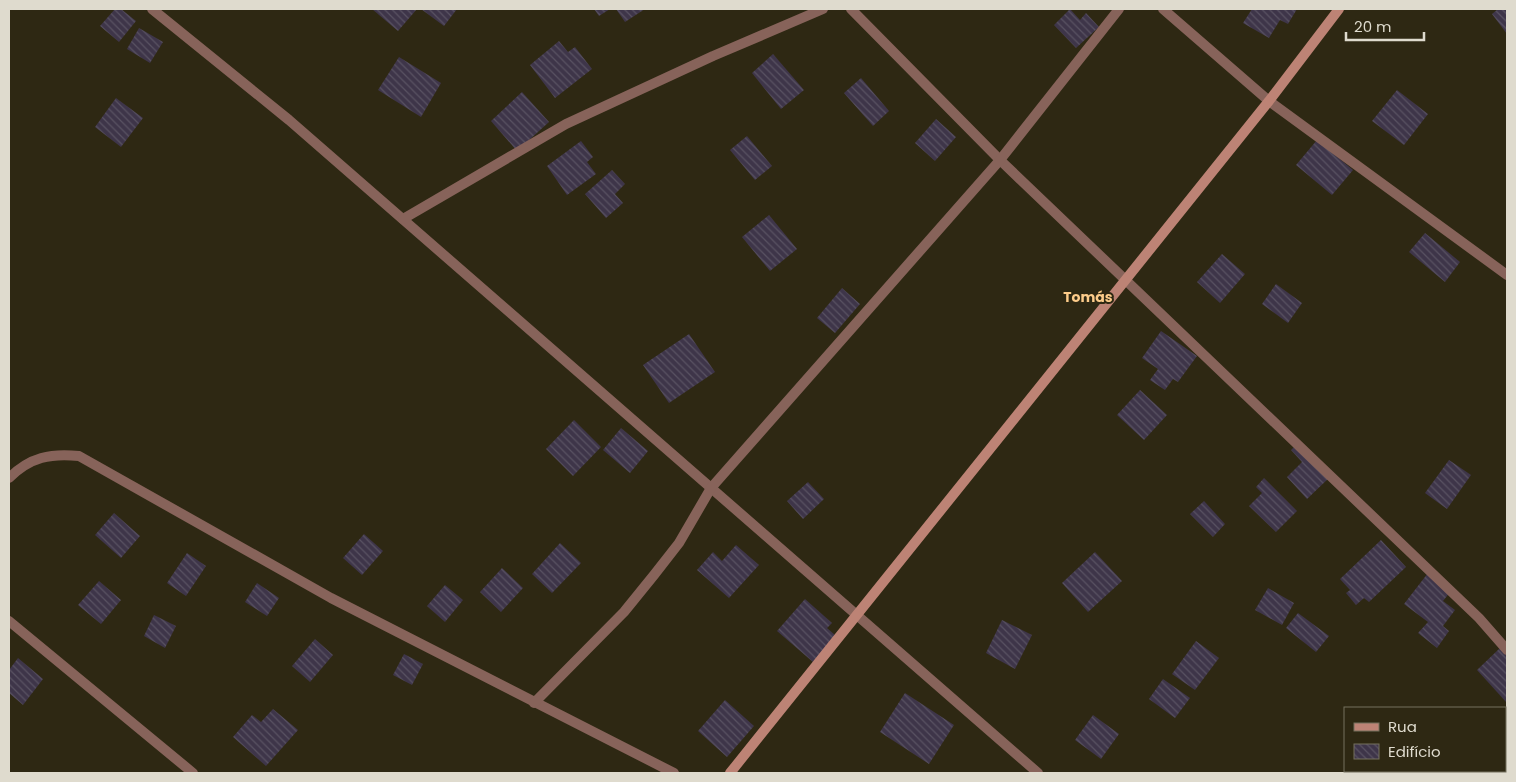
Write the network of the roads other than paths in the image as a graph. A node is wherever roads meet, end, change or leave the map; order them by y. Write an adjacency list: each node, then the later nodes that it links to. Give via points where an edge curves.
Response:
1 (152, 9): 9 (street, via 289,120)
2 (823, 9): 9 (street, via 566,124)
3 (851, 9): 8 (street)
4 (1119, 9): 8 (street)
5 (1163, 9): 7 (street)
6 (1339, 9): 7 (street)
7 (1269, 101): 10 (street); 11 (street)
8 (1000, 160): 11 (street); 13 (street)
9 (403, 219): 13 (street)
10 (1507, 275)
11 (1127, 278): 14 (street); 16 (street, via 1479,618)
12 (9, 478): 17 (street, via 44,456 79,456 331,598)
13 (711, 488): 14 (street); 17 (street, via 679,542 618,619)
14 (857, 617): 20 (street); 21 (street)
15 (9, 621): 18 (street)
16 (1507, 650)
17 (534, 702): 19 (street)
18 (193, 773)
19 (674, 773)
20 (730, 773)
21 (1038, 773)

